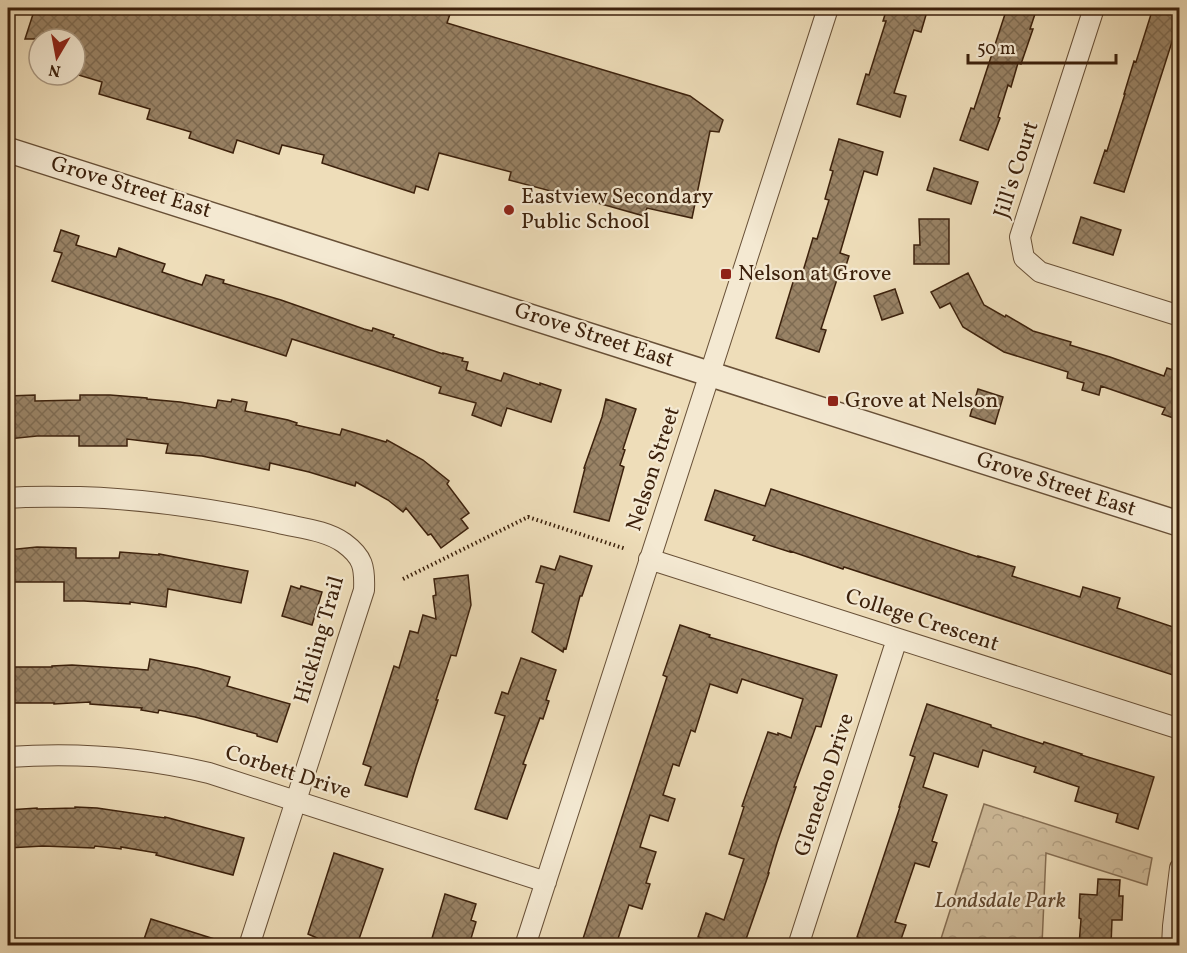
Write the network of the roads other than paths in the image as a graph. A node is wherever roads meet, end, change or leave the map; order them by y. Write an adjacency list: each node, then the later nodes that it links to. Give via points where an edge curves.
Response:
1 (828, 8): 5 (street, Nelson Street)
2 (1094, 8): 4 (street, Jill's Court, via 1020,237 1024,258 1040,272)
3 (8, 150): 5 (street, Grove Street East)
4 (1179, 316)
5 (710, 374): 7 (street, Grove Street East); 8 (street, Nelson Street)
6 (8, 498): 12 (street, Hickling Trail, via 115,498 232,513 321,533 342,542 358,556 365,572 364,590)
7 (1179, 524)
8 (650, 559): 9 (street, College Crescent); 14 (street, Nelson Street)
9 (897, 639): 10 (street, College Crescent); 17 (street, Glenecho Drive)
10 (1179, 729)
11 (8, 757): 12 (street, Corbett Drive, via 121,757 177,765)
12 (296, 801): 14 (street, Corbett Drive); 15 (street, Hickling Trail)
13 (1179, 868): 18 (street)
14 (546, 882): 16 (street, Nelson Street)
15 (249, 945)
16 (525, 945)
17 (798, 945)
18 (1172, 945)

